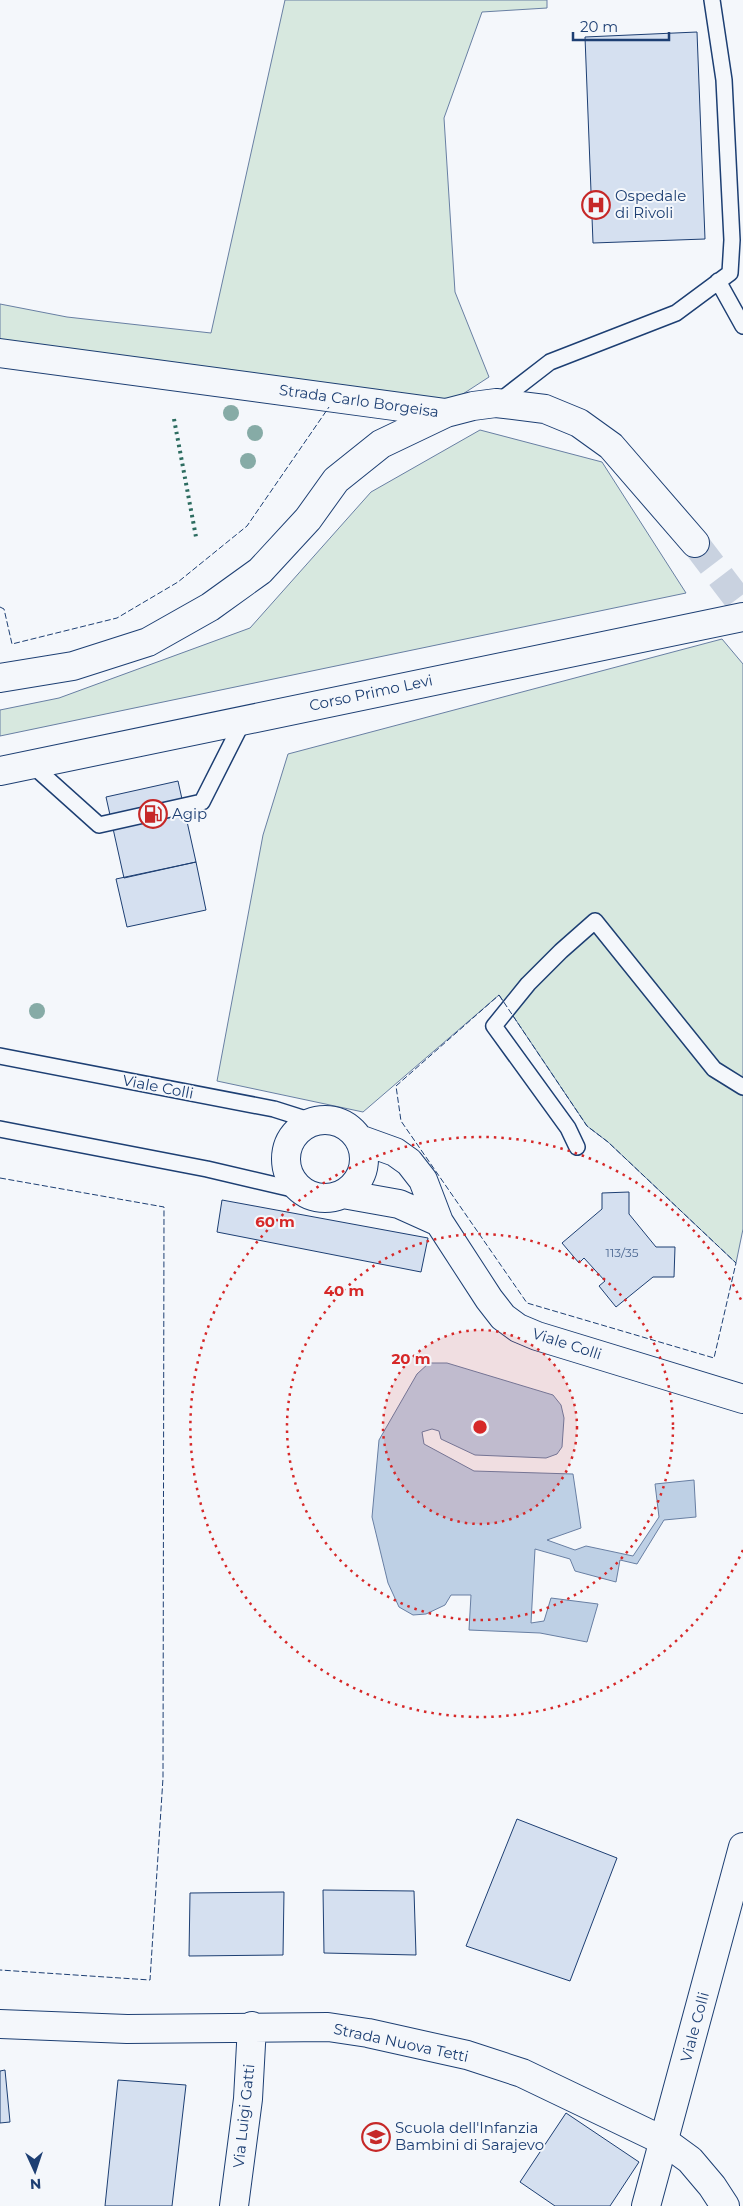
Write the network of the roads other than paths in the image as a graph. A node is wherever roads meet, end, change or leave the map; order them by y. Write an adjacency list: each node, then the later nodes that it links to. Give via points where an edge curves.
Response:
1 (712, 0): 2 (lane, via 724,80 732,240 730,273)
2 (718, 282): 3 (lane); 5 (lane, via 676,313 550,362)
3 (743, 326)
4 (0, 352): 6 (street, Strada Carlo Borgeisa)
5 (496, 403): 6 (street, Strada Carlo Borgeisa); 7 (street, Strada Carlo Borgeisa, via 545,409 579,423 595,434 611,446)
6 (446, 413): 9 (street, via 381,444 336,480 308,519 260,571 210,607 148,642 73,666)
7 (695, 544)
8 (743, 617): 10 (street, Corso Primo Levi)
9 (0, 678)
10 (244, 719): 11 (street, Corso Primo Levi); 11 (lane, via 202,802 99,825)
11 (31, 764): 12 (street, Corso Primo Levi)
12 (0, 771)
13 (0, 1056): 15 (lane, Viale Colli, via 274,1109)
14 (743, 1087): 18 (lane, via 714,1068 595,921 528,984 494,1026 568,1128)
15 (315, 1122): 17 (street, via 340,1123); 19 (street, via 294,1135 285,1158 292,1182)
16 (0, 1129): 19 (lane, via 207,1169)
17 (359, 1139): 20 (street, via 364,1164 353,1186); 21 (street, Viale Colli, via 395,1152 409,1162 422,1180)
18 (577, 1147)
19 (301, 1191): 20 (street, via 321,1198)
20 (343, 1194): 21 (street, via 399,1204)
21 (439, 1222): 22 (street, Viale Colli, via 503,1317 518,1328)
22 (743, 1399)
23 (743, 1847): 26 (street, Viale Colli)
24 (0, 2024): 25 (street, Strada Nuova Tetti, via 127,2028)
25 (252, 2026): 26 (street, Strada Nuova Tetti, via 328,2027 466,2055 522,2073); 27 (street, Via Luigi Gatti, via 248,2099)
26 (664, 2141): 28 (street, Viale Colli); 29 (street, Strada Nuova Tetti, via 690,2160)
27 (234, 2206)
28 (646, 2206)
29 (725, 2206)

